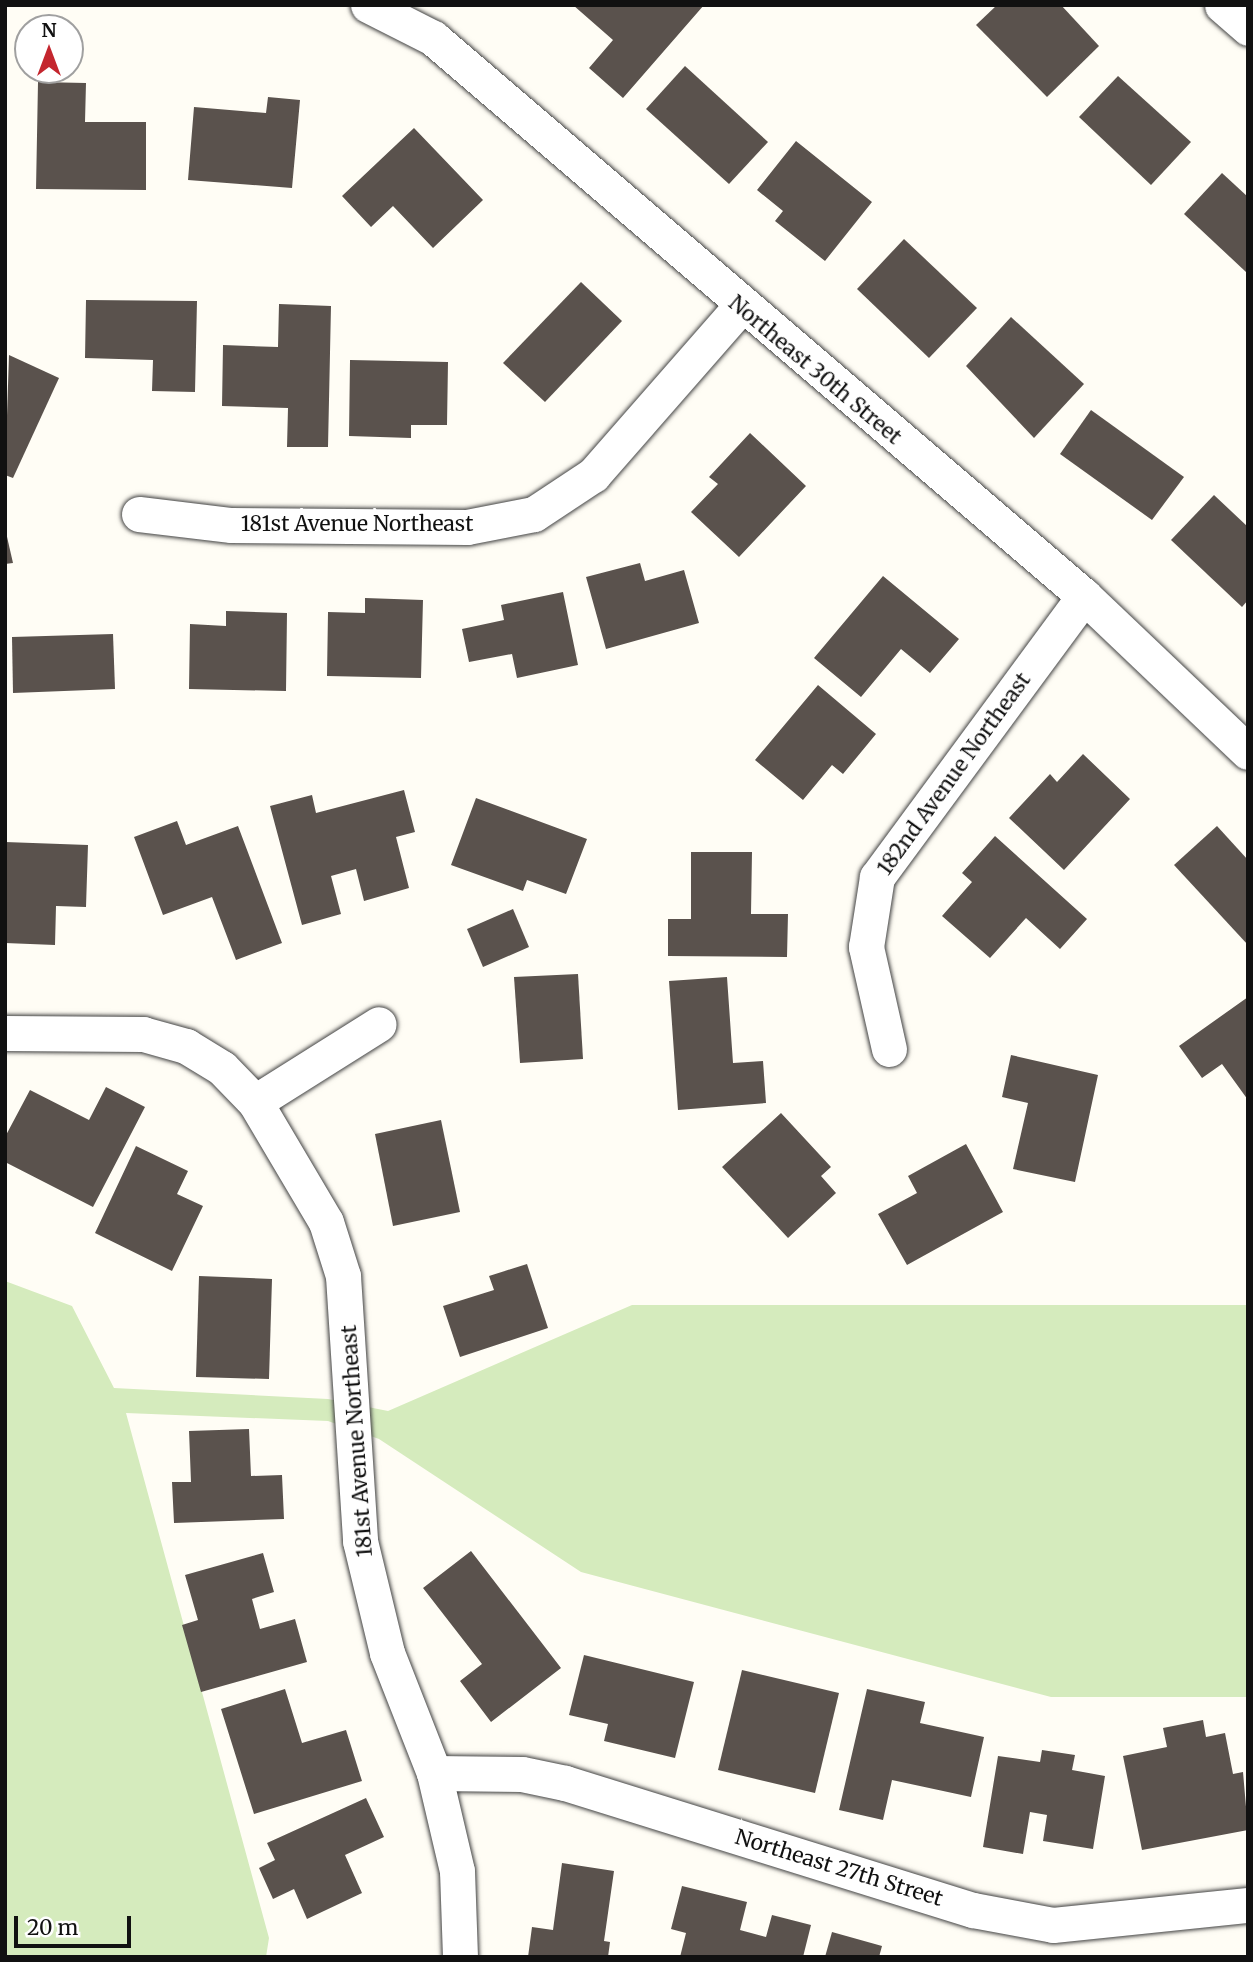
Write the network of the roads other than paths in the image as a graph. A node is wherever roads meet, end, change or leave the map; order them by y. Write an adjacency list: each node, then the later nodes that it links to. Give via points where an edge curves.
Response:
1 (368, 5): 4 (street, Northeast 30th Street, via 433,38)
2 (1222, 5): 3 (street)
3 (1248, 28)
4 (740, 307): 5 (street, 181st Avenue Northeast, via 593,475 534,514 467,527 231,525); 6 (street, Northeast 30th Street)
5 (139, 514)
6 (1084, 596): 7 (street, Northeast 30th Street); 10 (street, 182nd Avenue Northeast, via 877,877 866,947)
7 (1248, 752)
8 (379, 1024): 11 (street)
9 (5, 1033): 11 (street, 181st Avenue Northeast, via 143,1034 186,1046 222,1068)
10 (889, 1049)
11 (254, 1102): 12 (street, 181st Avenue Northeast, via 326,1222 343,1276 360,1541 387,1653)
12 (434, 1773): 13 (street, Northeast 27th Street, via 522,1774 565,1783 973,1910 1053,1925); 14 (street, 181st Avenue Northeast, via 457,1871)
13 (1248, 1905)
14 (460, 1957)

